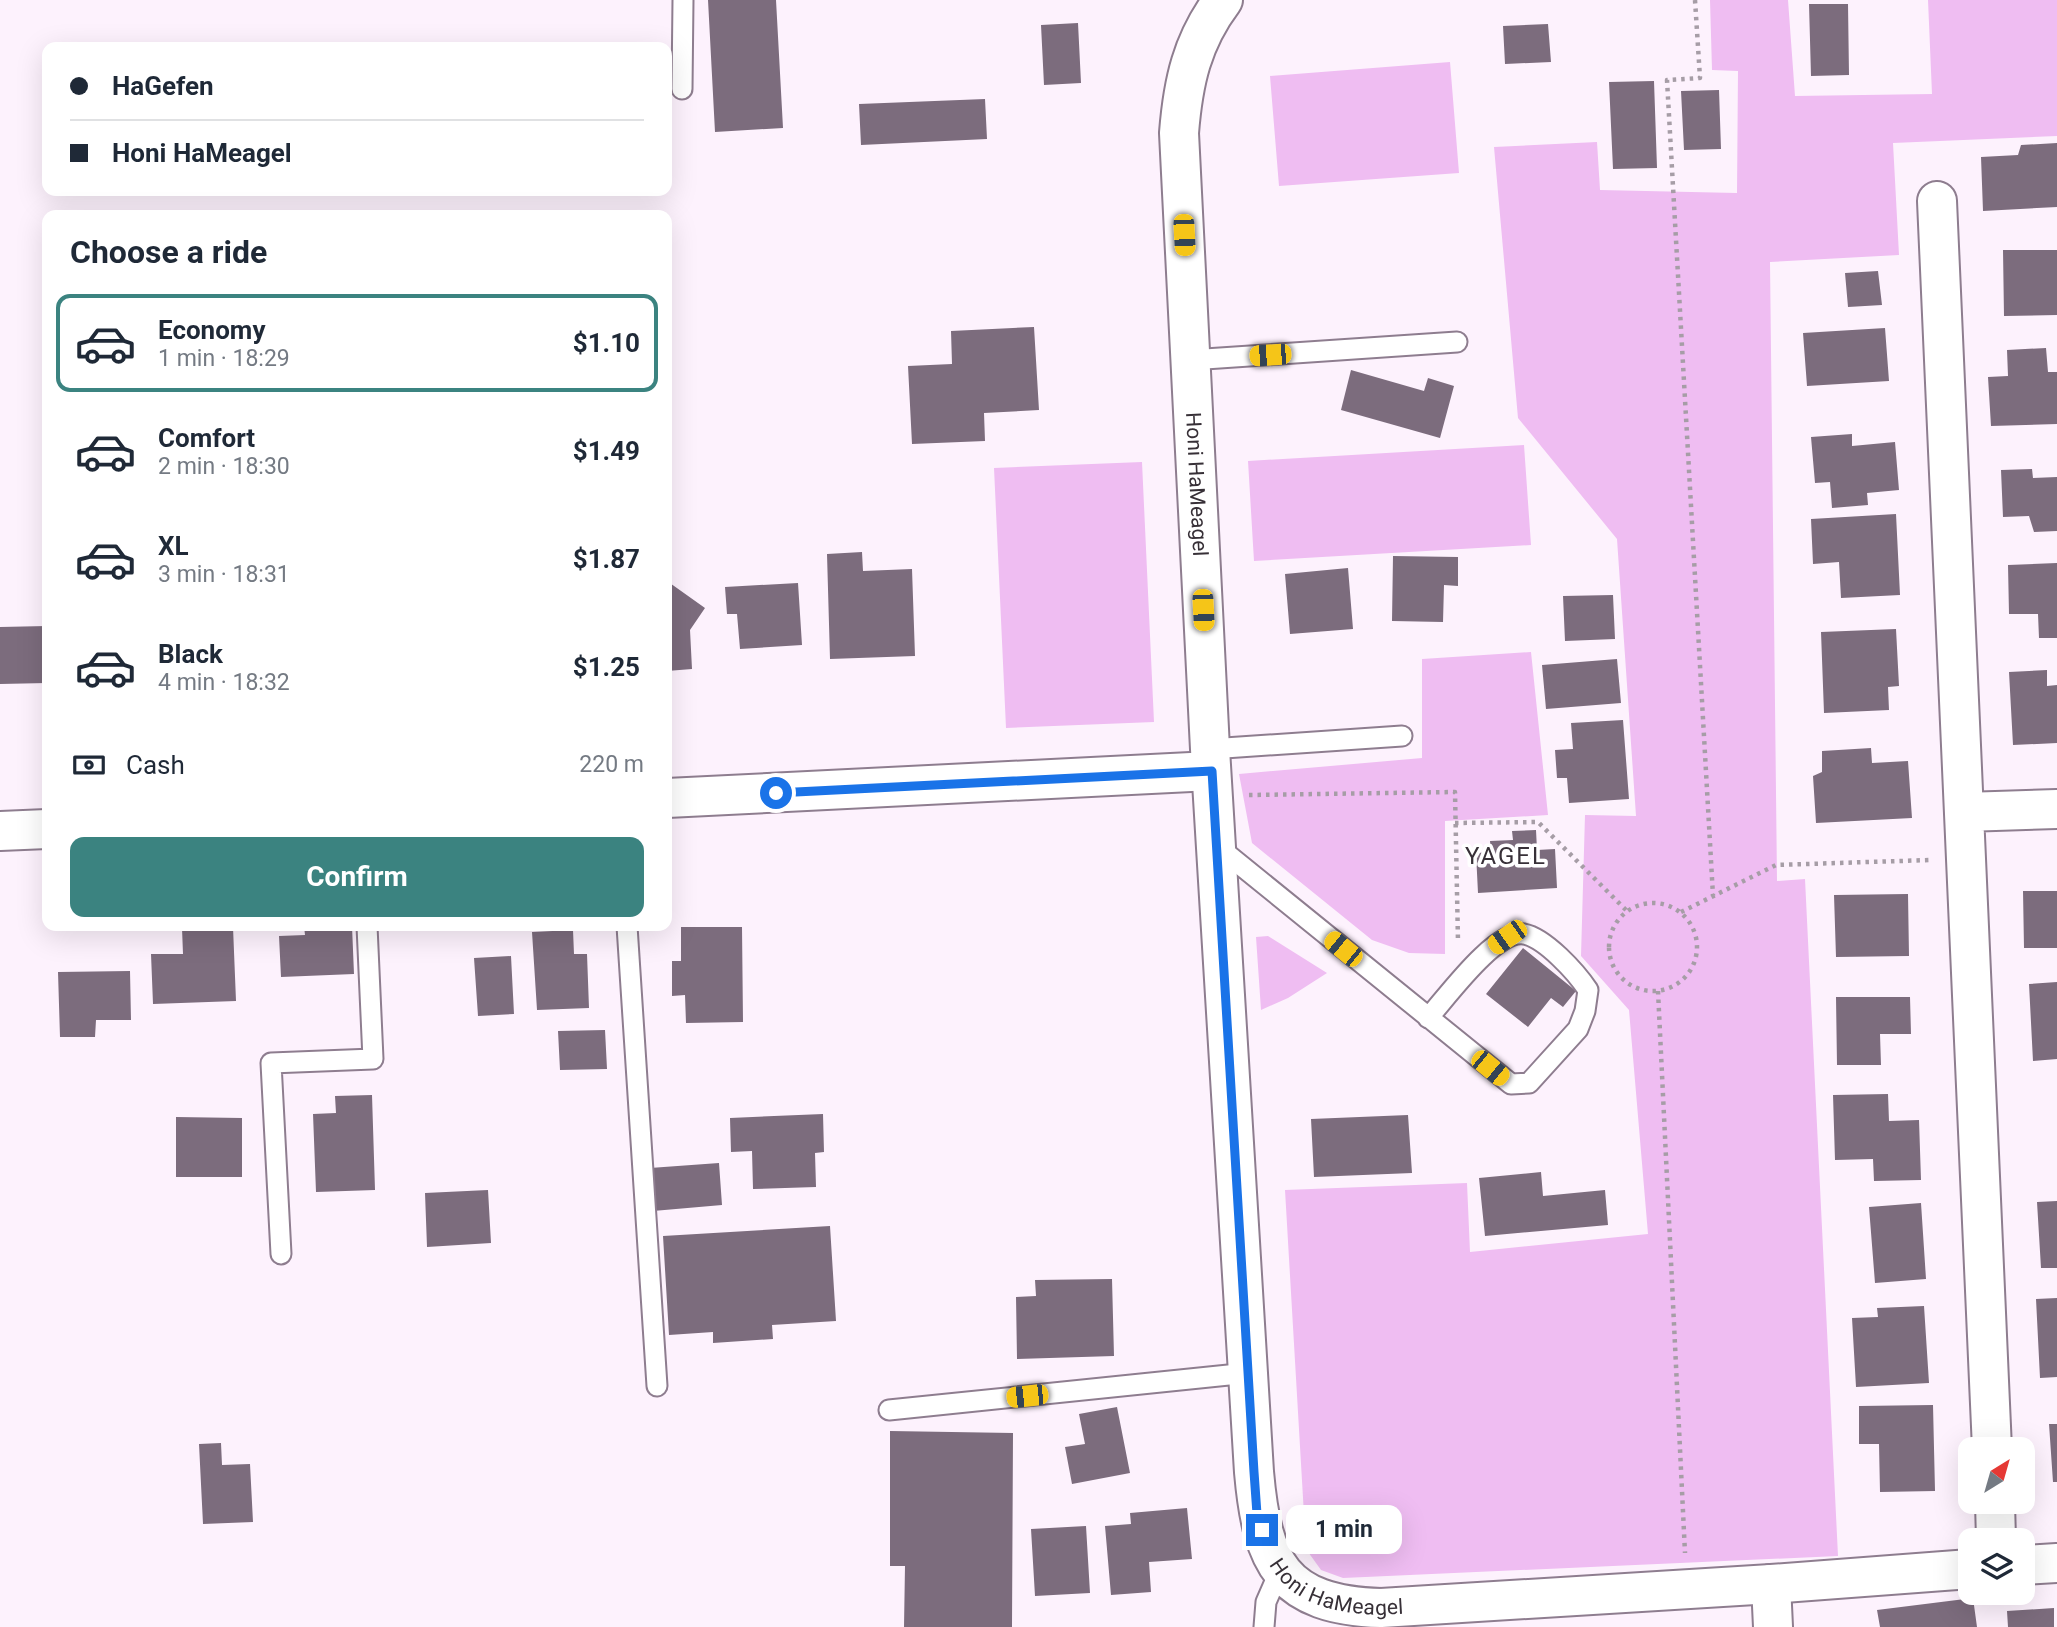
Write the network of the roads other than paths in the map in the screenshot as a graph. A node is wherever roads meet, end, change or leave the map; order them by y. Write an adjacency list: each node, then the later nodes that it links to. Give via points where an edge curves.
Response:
1 (683, 0): 3 (lane)
2 (1223, 0): 6 (street, Honi HaMeagel, via 1194,52 1181,105)
3 (682, 89)
4 (1937, 201): 11 (street)
5 (1457, 342): 6 (lane)
6 (1190, 360): 8 (street, Honi HaMeagel)
7 (1402, 736): 8 (lane)
8 (1212, 772): 9 (street); 14 (street, Honi HaMeagel)
9 (672, 798)
10 (2057, 809): 11 (street)
11 (1964, 812): 22 (street)
12 (42, 829): 13 (street)
13 (0, 831)
14 (1216, 846): 17 (lane); 19 (street, Honi HaMeagel)
15 (367, 931): 18 (lane, via 373,1059 271,1063)
16 (627, 931): 20 (lane)
17 (1428, 1018): 17 (lane, via 1511,1084 1529,1083 1578,1029 1588,989 1539,940 1522,934 1491,948)
18 (281, 1254)
19 (1248, 1373): 21 (lane); 25 (street, Honi HaMeagel, via 1257,1514)
20 (657, 1386)
21 (888, 1410)
22 (1991, 1437)
23 (2057, 1563): 24 (street)
24 (2035, 1564)
25 (1280, 1570): 27 (street, Honi HaMeagel, via 1300,1589 1324,1600 1381,1608); 28 (lane, via 1266,1602)
26 (1958, 1570): 27 (street, Honi HaMeagel)
27 (1771, 1584): 29 (street)
28 (1264, 1627)
29 (1773, 1627)

